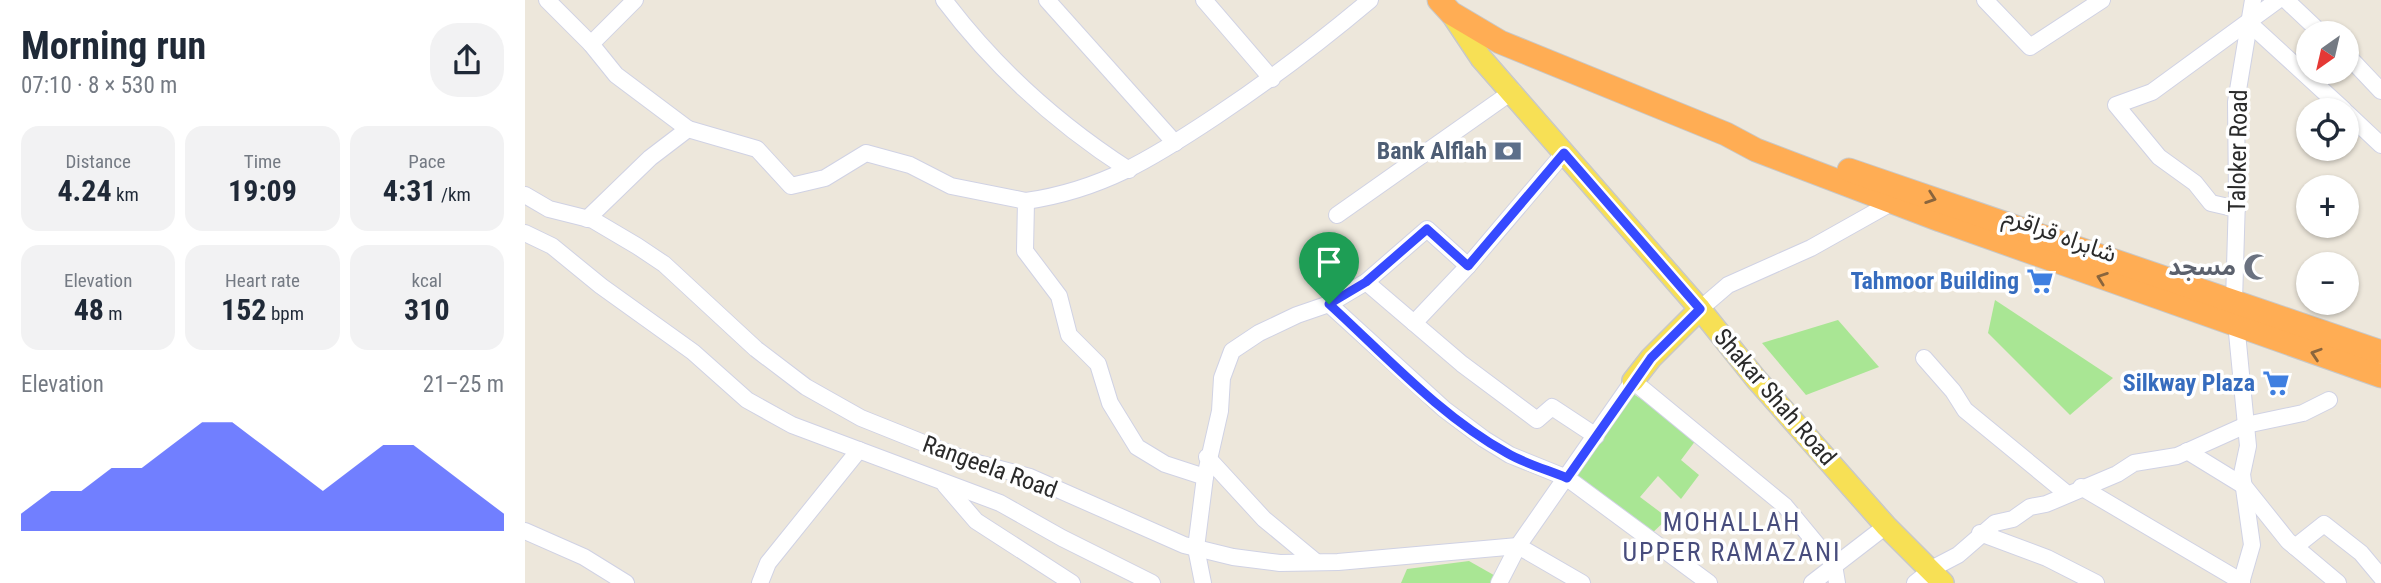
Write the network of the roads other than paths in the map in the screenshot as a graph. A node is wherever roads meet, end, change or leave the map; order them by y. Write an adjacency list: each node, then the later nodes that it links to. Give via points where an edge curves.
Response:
1 (547, 0): 15 (street)
2 (635, 0): 15 (street)
3 (944, 0): 27 (street, via 974,40 1023,91 1077,136)
4 (1047, 0): 24 (street)
5 (1204, 0): 17 (street)
6 (1370, 0): 17 (street)
7 (1985, 0): 8 (street, via 2029,47)
8 (2102, 0)
9 (2253, 0): 14 (street, Taloker Road)
10 (2278, 0): 14 (street)
11 (2286, 0): 13 (street)
12 (1445, 6): 18 (main road, Shakar Shah Road, via 1482,58); 23 (highway, شاہراہ قراقرم, via 1500,42)
13 (2308, 21)
14 (2249, 23): 20 (street); 31 (street, Taloker Road, via 2236,102); 31 (street, via 2152,92 2116,105 2159,157 2195,183 2211,204)
15 (591, 44): 22 (street, via 616,75)
16 (2359, 68): 19 (street)
17 (1272, 79): 24 (street)
18 (1513, 91): 26 (main road, Shakar Shah Road); 32 (street)
19 (2381, 91)
20 (2330, 98)
21 (2359, 125): 25 (street)
22 (688, 130): 29 (street, via 757,149 791,186 825,178 866,153 909,165 951,186); 33 (street, via 650,158)
23 (1726, 134): 30 (highway, شاہراہ قراقرم, via 1756,150); 37 (highway, شاہراہ قراقرم, one-way to 37, via 1759,138)
24 (1175, 143): 27 (street)
25 (2381, 145)
26 (1564, 153): 35 (street); 39 (main road, Shakar Shah Road)
27 (1129, 170): 29 (street, via 1064,195)
28 (525, 195): 33 (street, Rangeela Road, via 548,209)
29 (1026, 201): 52 (street, via 1025,251 1059,296 1069,335 1098,364 1110,403 1137,447 1165,464)
30 (1893, 202): 39 (street, via 1811,248 1728,285); 41 (highway, شاہراہ قراقرم, one-way to 30)
31 (2237, 209): 37 (street, Taloker Road)
32 (1337, 215)
33 (587, 219): 62 (street, Rangeela Road, via 664,264 756,349 806,387 861,418 966,460 1030,477)
34 (525, 233): 49 (street, via 552,246 693,352 747,400 793,425)
35 (1468, 266): 36 (street, via 1427,229); 40 (street)
36 (1366, 282): 38 (street); 40 (street)
37 (2234, 302): 41 (street, Taloker Road); 42 (highway, شاہراہ قراقرم)
38 (1329, 304): 51 (street, via 1297,315 1233,351 1222,378 1220,411); 53 (street, via 1444,409 1484,439)
39 (1700, 309): 45 (main road); 57 (main road, Shakar Shah Road)
40 (1414, 323): 48 (street, via 1537,420 1552,407)
41 (2236, 326): 44 (highway, شاہراہ قراقرم, one-way to 41); 47 (street, Taloker Road)
42 (2381, 352)
43 (1924, 358): 56 (street, via 1965,410)
44 (2381, 376)
45 (1633, 381): 48 (street); 64 (street, via 1785,506)
46 (2329, 400): 47 (street, via 2303,413)
47 (2246, 425): 50 (street); 55 (street, Taloker Road)
48 (1596, 436): 53 (street)
49 (859, 450): 54 (street); 68 (street, via 768,563)
50 (2187, 451): 55 (street); 56 (street, via 2134,463)
51 (1207, 457): 52 (street); 63 (street, via 1263,519)
52 (1205, 477): 62 (street)
53 (1567, 478): 60 (street); 76 (street)
54 (944, 484): 71 (street, via 977,521); 72 (street, via 1000,503)
55 (2244, 486): 61 (street); 69 (street, Taloker Road, via 2252,545)
56 (2074, 490): 59 (street); 69 (street)
57 (1886, 526): 64 (street); 67 (main road, Shakar Shah Road)
58 (525, 531): 65 (street, via 584,557)
59 (1980, 533): 67 (street); 79 (street, via 2047,558)
60 (1518, 546): 63 (street, Rangeela Road); 74 (street); 75 (street)
61 (2295, 547): 66 (street, via 2324,524 2361,553); 80 (street)
62 (1196, 548): 63 (street, Rangeela Road, via 1280,563); 73 (street)
63 (1316, 562)
64 (1834, 565): 77 (street); 78 (street)
65 (604, 575): 70 (street)
66 (2381, 577)
67 (1930, 579)
68 (762, 582)
69 (2242, 582)
70 (626, 583)
71 (1072, 583)
72 (1152, 583)
73 (1203, 583)
74 (1499, 583)
75 (1582, 583)
76 (1709, 583)
77 (1812, 583)
78 (1837, 583)
79 (2096, 583)
80 (2338, 583)

